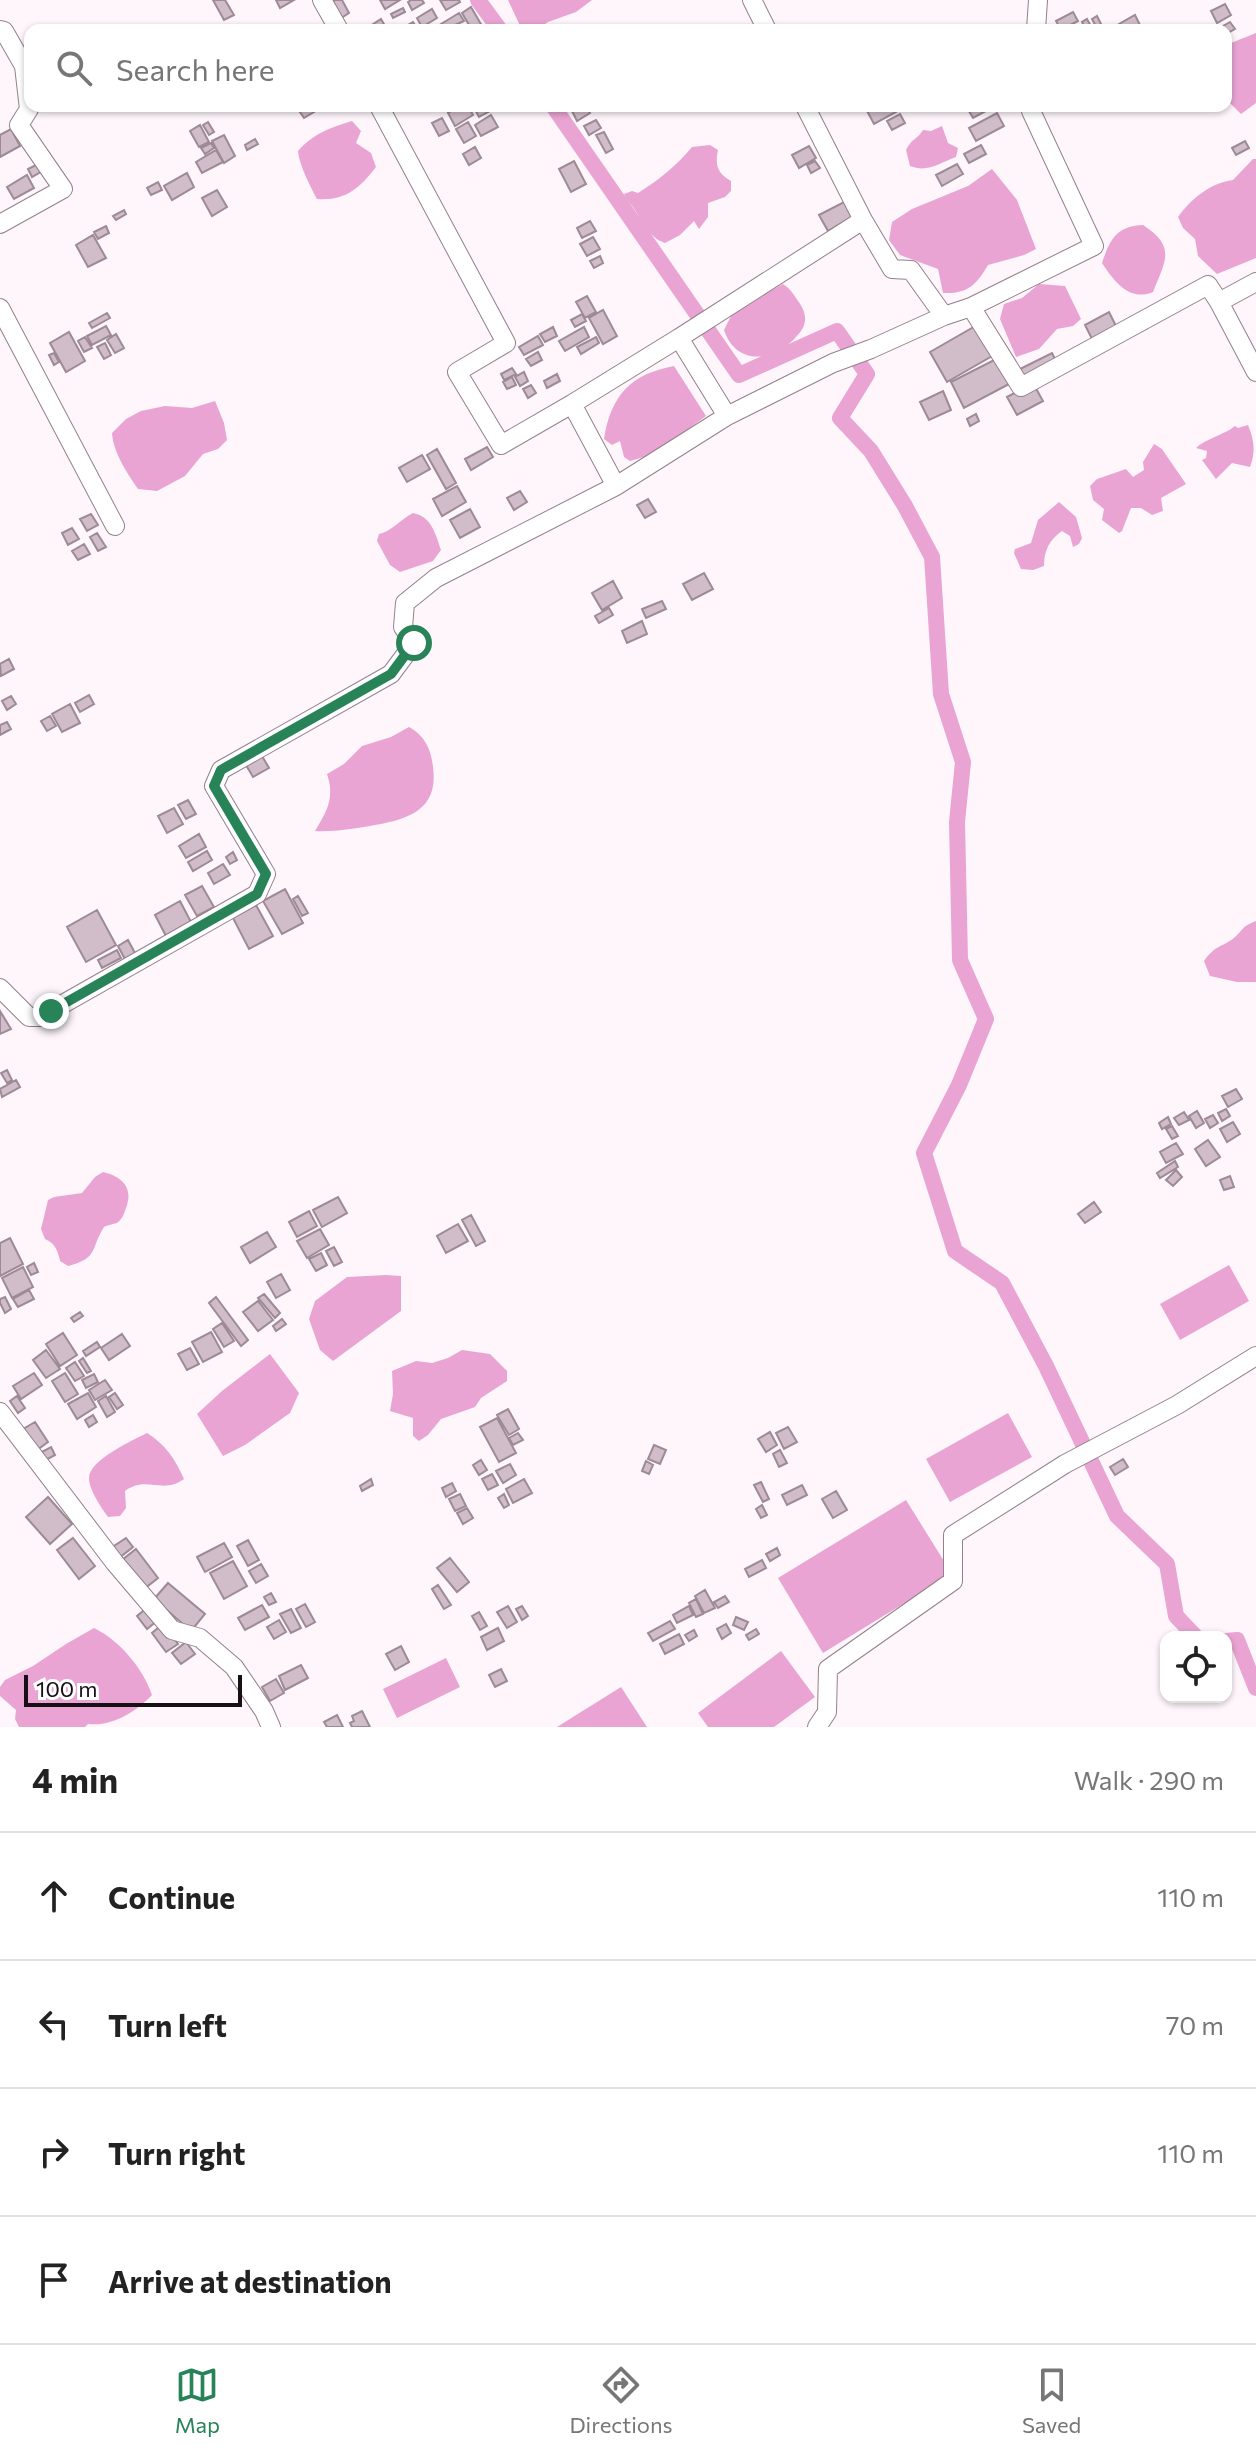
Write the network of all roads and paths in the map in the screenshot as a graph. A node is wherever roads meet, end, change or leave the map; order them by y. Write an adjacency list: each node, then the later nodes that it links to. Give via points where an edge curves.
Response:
1 (322, 0): 4 (street)
2 (752, 0): 5 (street)
3 (1038, 0): 6 (street)
4 (336, 24)
5 (764, 24)
6 (1036, 24)
7 (0, 30): 8 (street)
8 (24, 66)
9 (27, 112): 14 (street, via 19,125 63,189)
10 (382, 112): 22 (street, via 506,343 457,372 501,445)
11 (808, 112): 13 (street)
12 (1031, 112): 17 (street, via 1094,246)
13 (863, 220): 19 (street, via 892,269 911,270); 20 (street)
14 (0, 224)
15 (1256, 282): 16 (street)
16 (1219, 302): 17 (street, via 1208,285 1021,387); 21 (street)
17 (971, 307): 19 (street)
18 (0, 308): 25 (street)
19 (944, 316): 23 (street)
20 (679, 338): 22 (street); 23 (street)
21 (1256, 372)
22 (572, 404): 24 (street)
23 (727, 416): 24 (street)
24 (616, 486): 26 (street, via 436,578 405,603 403,627 414,643 391,674 221,770 214,786 266,874 257,894 40,1017 29,1017)
25 (115, 526)
26 (0, 988)
27 (1256, 1356): 30 (street, via 1065,1464 953,1535 953,1581 828,1669 827,1712)
28 (0, 1412): 29 (street, via 172,1630 200,1638 234,1667)
29 (271, 1727)
30 (817, 1727)

